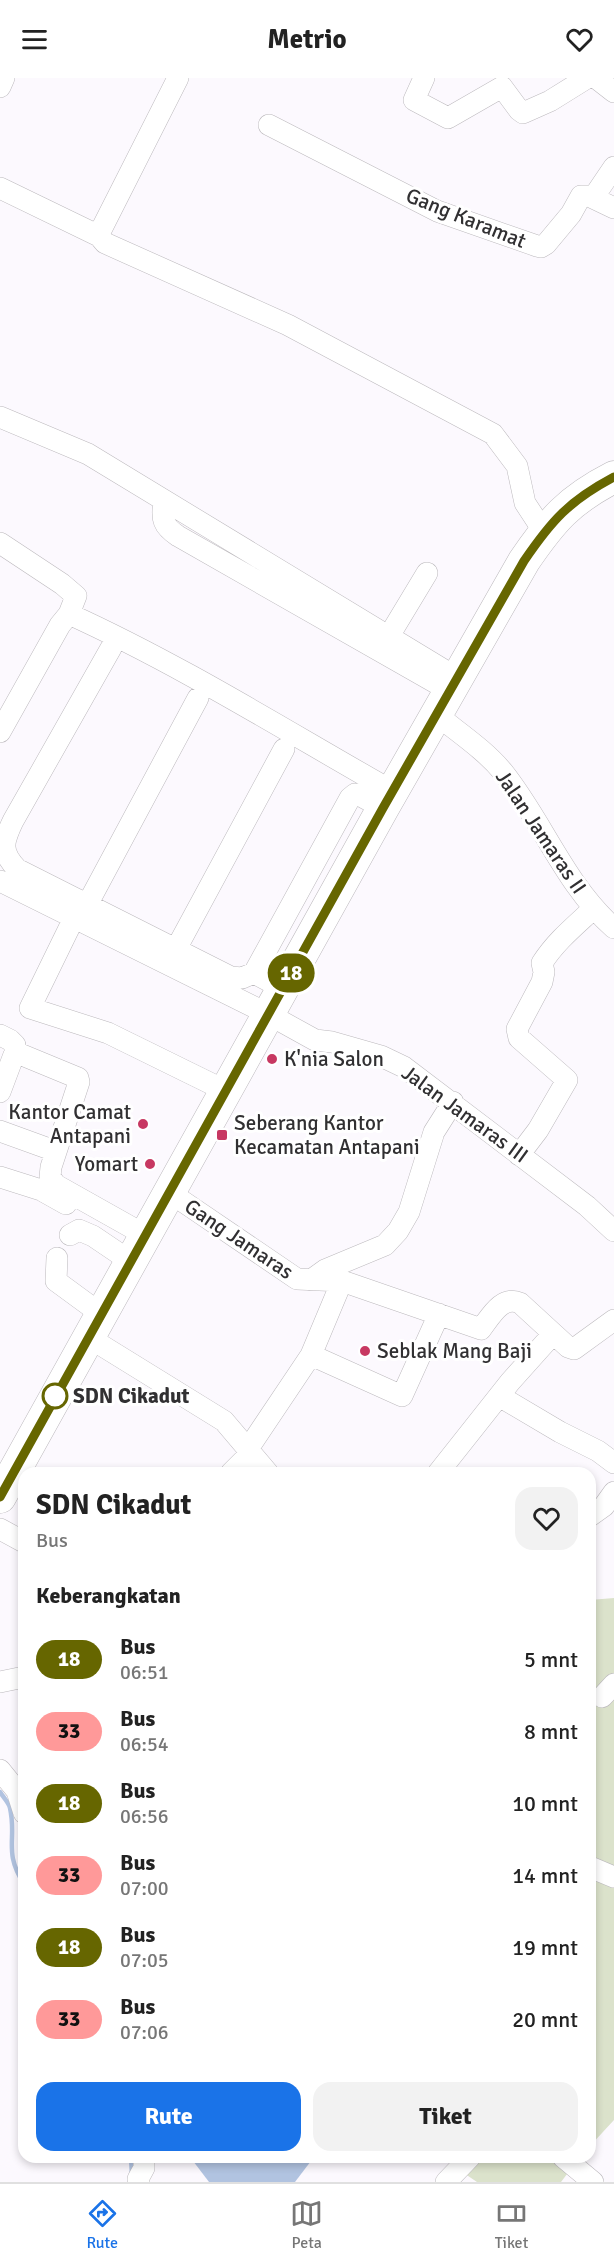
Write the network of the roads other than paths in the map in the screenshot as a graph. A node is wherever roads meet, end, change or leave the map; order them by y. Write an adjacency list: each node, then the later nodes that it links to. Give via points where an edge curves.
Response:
1 (4, 78): 6 (street)
2 (178, 78): 13 (street)
3 (424, 78): 4 (street, via 414,100 448,118 502,87 523,112)
4 (587, 78)
5 (596, 78): 7 (street)
6 (0, 87)
7 (614, 92)
8 (269, 125): 11 (street, Gang Karamat, via 437,212 541,247 581,196)
9 (614, 167): 11 (street)
10 (0, 188): 13 (street)
11 (593, 198): 12 (street)
12 (614, 208)
13 (99, 236): 17 (street, via 133,258 288,325 493,435 517,466 525,503)
14 (0, 417): 16 (street, via 88,454)
15 (614, 477): 17 (highway, via 571,502)
16 (164, 501): 21 (street); 23 (street, via 164,524 178,536)
17 (544, 532): 23 (highway)
18 (0, 543): 20 (street, via 76,596)
19 (427, 573): 21 (street)
20 (69, 614): 25 (street); 27 (street, via 203,683)
21 (389, 636): 23 (street)
22 (111, 648): 28 (street)
23 (448, 695): 27 (highway); 30 (street, Jalan Jamaras II, via 483,752 502,771)
24 (198, 698): 31 (street)
25 (0, 732)
26 (284, 748): 33 (street)
27 (388, 799): 34 (street, via 355,794 350,798); 35 (highway)
28 (6, 817): 31 (street, via 5,856 16,869)
29 (0, 881): 31 (street)
30 (594, 908): 32 (street, Jalan Jamaras II); 43 (street, via 542,963 542,982 517,1029 519,1038 567,1080)
31 (81, 911): 33 (street); 35 (street); 38 (street, via 30,1008 108,1033)
32 (614, 928)
33 (176, 949): 34 (street, via 231,977)
34 (254, 973): 35 (street)
35 (275, 1001): 38 (highway); 40 (street, Jalan Jamaras III, via 315,1040 381,1056 404,1067)
36 (0, 1035): 37 (street, via 15,1044)
37 (15, 1052): 39 (street); 42 (street, via 78,1078 78,1091)
38 (226, 1091): 45 (highway)
39 (0, 1092)
40 (453, 1102): 43 (street, Jalan Jamaras III); 50 (street, Gang Jamaras, via 434,1132 409,1212 398,1231 385,1245 325,1270)
41 (0, 1131): 42 (street)
42 (55, 1151): 48 (street, via 50,1177 56,1185)
43 (519, 1155): 46 (street, Jalan Jamaras III)
44 (0, 1177): 48 (street, via 41,1190)
45 (169, 1192): 48 (highway); 50 (street, Gang Jamaras, via 297,1279)
46 (614, 1231)
47 (70, 1235): 48 (street, via 79,1230)
48 (139, 1247): 54 (highway)
49 (57, 1258): 54 (street, via 56,1281)
50 (311, 1280): 51 (street, Gang Jamaras)
51 (342, 1281): 52 (street, Gang Jamaras); 56 (street)
52 (439, 1314): 55 (street, Gang Jamaras, via 481,1329 496,1309 514,1300); 56 (street, via 402,1396)
53 (614, 1320): 55 (street, Gang Jamaras, via 574,1349)
54 (95, 1326): 58 (street, via 224,1421); 60 (highway)
55 (553, 1334): 57 (street)
56 (311, 1355): 58 (street)
57 (499, 1396): 59 (street); 63 (street)
58 (249, 1451): 61 (street); 62 (street)
59 (614, 1463)
60 (23, 1467)
61 (236, 1467)
62 (263, 1467)
63 (443, 1467)
64 (18, 1474): 66 (highway)
65 (614, 1492): 67 (street)
66 (0, 1497)
67 (596, 1512)
68 (0, 1529): 69 (street)
69 (18, 1539)
70 (18, 1678): 71 (street)
71 (0, 1683)
72 (0, 1770): 73 (street)
73 (18, 1791)
74 (596, 1870): 75 (street)
75 (614, 1877)
76 (144, 2163): 79 (street)
77 (464, 2163): 80 (street)
78 (570, 2168): 81 (street)
79 (139, 2182)
80 (446, 2182)
81 (593, 2182)

